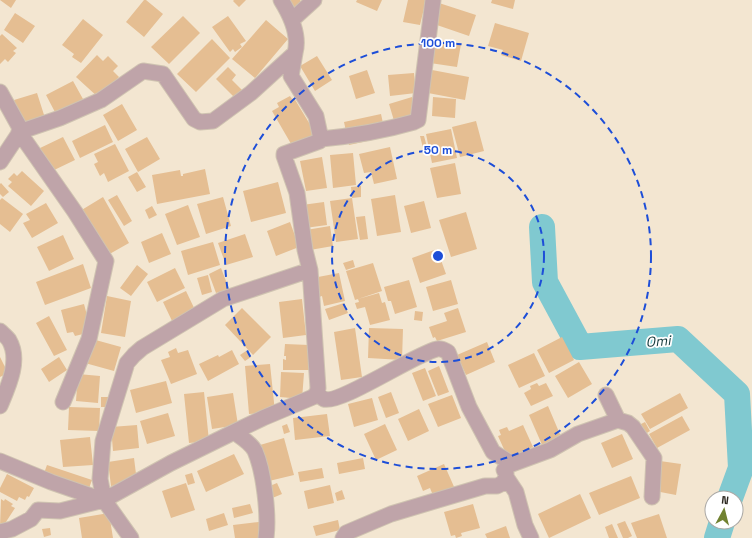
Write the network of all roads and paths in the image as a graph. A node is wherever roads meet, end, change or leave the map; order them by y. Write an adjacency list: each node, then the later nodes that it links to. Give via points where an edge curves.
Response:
1 (281, 0): 4 (street)
2 (314, 0): 4 (street)
3 (433, 0): 8 (street, via 418,120 386,130)
4 (292, 20): 5 (street, via 298,45)
5 (295, 53): 7 (street, via 251,93 213,121 200,122 194,119 163,74 143,71 101,100); 8 (street, via 291,76 316,116)
6 (0, 92): 7 (street)
7 (20, 132): 9 (street); 14 (street, via 106,261 89,338)
8 (322, 139): 10 (street, via 284,154 297,193)
9 (0, 162)
10 (310, 270): 12 (street); 22 (street, via 223,299 134,355 127,363 103,441 100,479)
11 (0, 331): 15 (street, via 9,340 14,359 8,387)
12 (317, 393): 17 (street, via 314,397); 18 (street, via 325,399 347,394 417,356 438,348 443,349 448,352 469,407)
13 (606, 395): 16 (street)
14 (62, 402)
15 (0, 406)
16 (618, 420): 18 (street, via 578,434 550,450 512,464); 21 (street, via 634,427 654,458)
17 (234, 432): 22 (street); 25 (street, via 254,450 266,502)
18 (493, 452): 20 (street)
19 (0, 461): 22 (street)
20 (506, 477): 26 (street, via 503,483 497,486 478,488 391,514 346,533); 27 (street, via 516,492)
21 (652, 497)
22 (104, 500): 23 (street, via 60,511 38,510 31,519); 24 (street)
23 (0, 532)
24 (131, 538)
25 (266, 538)
26 (343, 538)
27 (531, 538)

